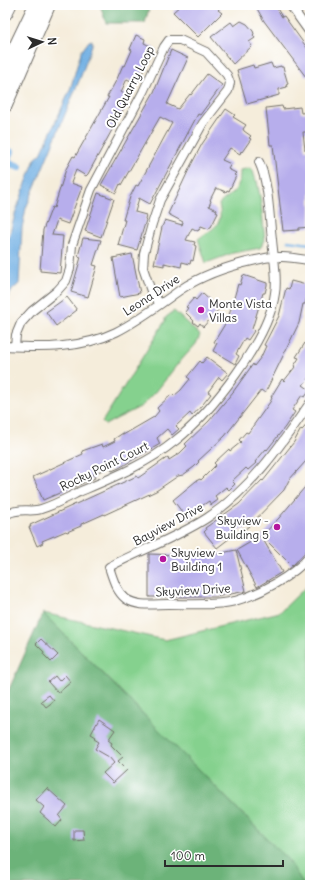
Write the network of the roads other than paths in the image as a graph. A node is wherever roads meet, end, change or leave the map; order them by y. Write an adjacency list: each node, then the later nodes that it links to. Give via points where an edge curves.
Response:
1 (9, 5): 5 (highway)
2 (36, 5): 7 (highway)
3 (48, 5): 8 (highway)
4 (290, 5): 6 (street)
5 (5, 13)
6 (310, 33)
7 (5, 70)
8 (5, 105)
9 (259, 162): 10 (street, Rocky Point Court, via 268,203)
10 (273, 257): 11 (street, Leona Drive); 12 (street, Leona Drive, via 222,269 199,279); 16 (street, Rocky Point Court, via 276,293 264,328 235,375 192,426 152,458 117,476 40,510)
11 (310, 260)
12 (160, 304): 14 (street, Leona Drive, via 116,332 98,339 59,347); 14 (street, Old Quarry Loop, via 151,291 143,268 144,253 152,224 160,200 192,141 228,91 230,83 206,52 180,40 169,40 164,47 91,190 72,245 66,282 21,322)
13 (5, 346): 14 (street, Leona Drive)
14 (15, 346)
15 (310, 403): 18 (street, Bayview Drive, via 266,464 231,499 186,530)
16 (5, 514)
17 (310, 556): 18 (street, Skyview Drive, via 283,579 256,593 235,601 206,604 141,604 127,599 117,589)
18 (109, 567)

